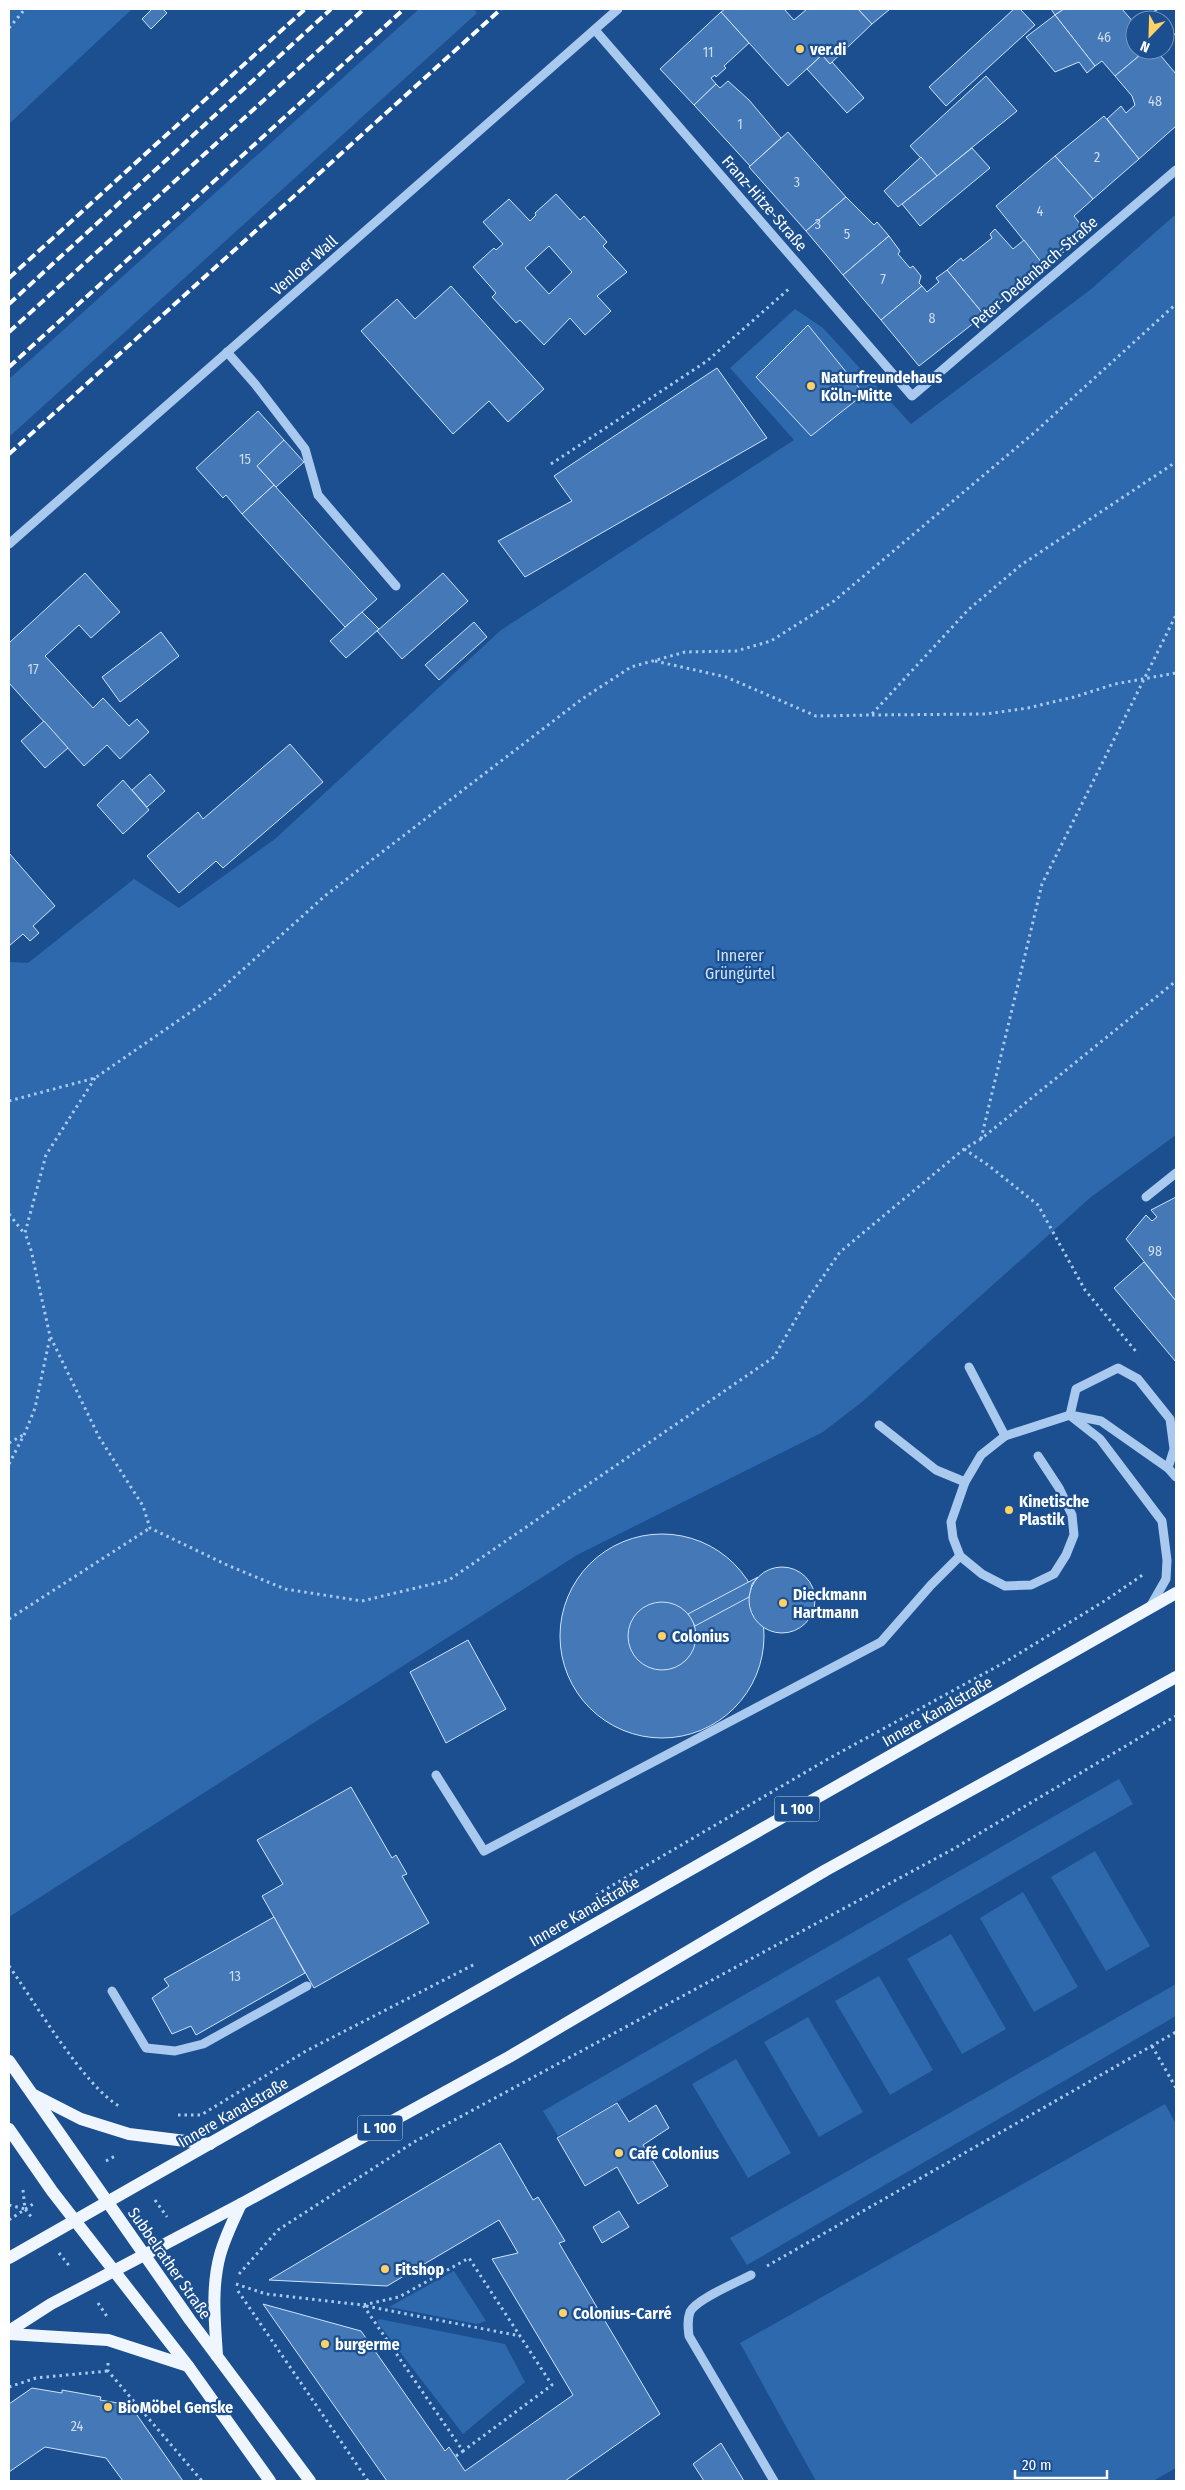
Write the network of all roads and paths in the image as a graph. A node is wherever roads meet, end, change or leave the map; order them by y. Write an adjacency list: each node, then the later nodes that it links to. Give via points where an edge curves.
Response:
1 (25, 9): 3 (path)
2 (618, 9): 4 (street, Venloer Wall)
3 (9, 28)
4 (595, 30): 8 (street, Venloer Wall); 9 (street, Franz-Hitze-Straße)
5 (1176, 170): 9 (street, Peter-Dedenbach-Straße)
6 (782, 296): 11 (path, via 706,362)
7 (1176, 304): 15 (path, via 1035,432 834,601 771,641 736,651 685,652)
8 (228, 352): 12 (street, Venloer Wall); 13 (street, via 305,449 318,496)
9 (912, 396)
10 (1176, 462): 18 (path, via 1022,565 968,610)
11 (550, 464)
12 (9, 544)
13 (396, 586)
14 (1176, 615): 17 (path)
15 (654, 661): 18 (path, via 726,677 816,716); 20 (path, via 631,667 582,699 326,895 211,998)
16 (1176, 674): 17 (path)
17 (1145, 678): 18 (path, via 1028,708 986,714); 22 (path, via 1042,884)
18 (871, 715)
19 (1176, 981): 22 (path)
20 (95, 1078): 21 (path); 27 (path, via 46,1155)
21 (9, 1102)
22 (981, 1139): 23 (path)
23 (964, 1149): 29 (path, via 1038,1205 1085,1290); 41 (path, via 840,1252 774,1357 449,1580 362,1602 285,1589)
24 (1176, 1173): 25 (street)
25 (1146, 1197)
26 (9, 1214): 27 (path)
27 (25, 1233): 28 (path)
28 (50, 1336): 33 (path, via 35,1408); 41 (path, via 99,1437 143,1506)
29 (1140, 1357)
30 (969, 1367): 34 (street)
31 (1070, 1415): 34 (street); 38 (street, via 1101,1421); 38 (street, via 1076,1389 1118,1368 1138,1379 1170,1419 1174,1449); 43 (street, via 1100,1439 1162,1521)
32 (879, 1424): 40 (street, via 936,1470)
33 (25, 1434): 35 (path); 37 (path)
34 (1005, 1436): 40 (street, via 981,1455)
35 (9, 1443)
36 (1038, 1456): 42 (street, via 1072,1515 1074,1535 1054,1574 1031,1585 1005,1586 982,1574)
37 (9, 1464)
38 (1168, 1468): 39 (street)
39 (1176, 1476)
40 (965, 1482): 42 (street, via 951,1522)
41 (150, 1528): 46 (path)
42 (960, 1556): 51 (street, via 881,1642 484,1851)
43 (1167, 1560): 45 (street, via 1166,1579); 52 (path, via 1007,1661 828,1759)
44 (1176, 1593): 45 (main road, Innere Kanalstraße / L 100)
45 (1149, 1609): 65 (main road, Innere Kanalstraße / L 100)
46 (9, 1619)
47 (1176, 1667): 49 (main road)
48 (1176, 1677): 49 (main road, L 100)
49 (1163, 1684): 69 (main road, L 100, via 826,1870 509,2057)
50 (1176, 1716): 80 (path, via 955,1848 414,2142 278,2230)
51 (436, 1775)
52 (592, 1898)
53 (483, 1960): 63 (path, via 306,2051 201,2115)
54 (9, 1966): 62 (path, via 80,2068 111,2101)
55 (307, 1986): 56 (street, via 203,2044 175,2051 146,2048)
56 (112, 1991)
57 (1176, 2032): 58 (path)
58 (1152, 2046): 60 (path); 79 (path)
59 (9, 2061): 61 (main road, Subbelrather Straße)
60 (1176, 2088)
61 (34, 2095): 65 (main road, via 82,2119 129,2134); 68 (main road, Subbelrather Straße)
62 (125, 2109)
63 (173, 2116)
64 (9, 2128): 73 (main road)
65 (210, 2144): 66 (main road, Innere Kanalstraße / L 100)
66 (143, 2181): 68 (main road, Innere Kanalstraße / L 100); 74 (path)
67 (18, 2182): 71 (path, via 23,2188)
68 (107, 2202): 73 (main road, Innere Kanalstraße / L 100); 76 (main road, Subbelrather Straße)
69 (241, 2204): 74 (main road, L 100); 86 (main road, via 222,2248 216,2279)
70 (9, 2205): 71 (path)
71 (25, 2209): 72 (path); 75 (path)
72 (9, 2220)
73 (75, 2221): 75 (main road, Innere Kanalstraße / L 100); 78 (main road)
74 (180, 2236): 76 (main road, L 100)
75 (46, 2237): 77 (main road, Innere Kanalstraße / L 100); 81 (path)
76 (144, 2255): 78 (main road, L 100); 86 (main road, Subbelrather Straße)
77 (9, 2258)
78 (114, 2271): 81 (main road, L 100); 87 (main road)
79 (752, 2275): 95 (street, via 700,2302 691,2310 687,2323 689,2336)
80 (232, 2282): 82 (path, via 266,2294); 94 (path)
81 (86, 2286): 83 (path); 84 (main road, L 100)
82 (363, 2305): 85 (path); 85 (path, via 400,2297 470,2258); 89 (path)
83 (111, 2322)
84 (9, 2332): 87 (main road, L 100, via 108,2340)
85 (521, 2336): 89 (path, via 552,2385)
86 (217, 2356): 93 (main road, Subbelrather Straße)
87 (188, 2366): 92 (main road)
88 (9, 2387): 91 (path, via 36,2378 108,2371)
89 (463, 2451): 90 (path)
90 (456, 2456)
91 (202, 2481)
92 (270, 2481)
93 (310, 2481)
94 (368, 2481)
95 (774, 2481)

